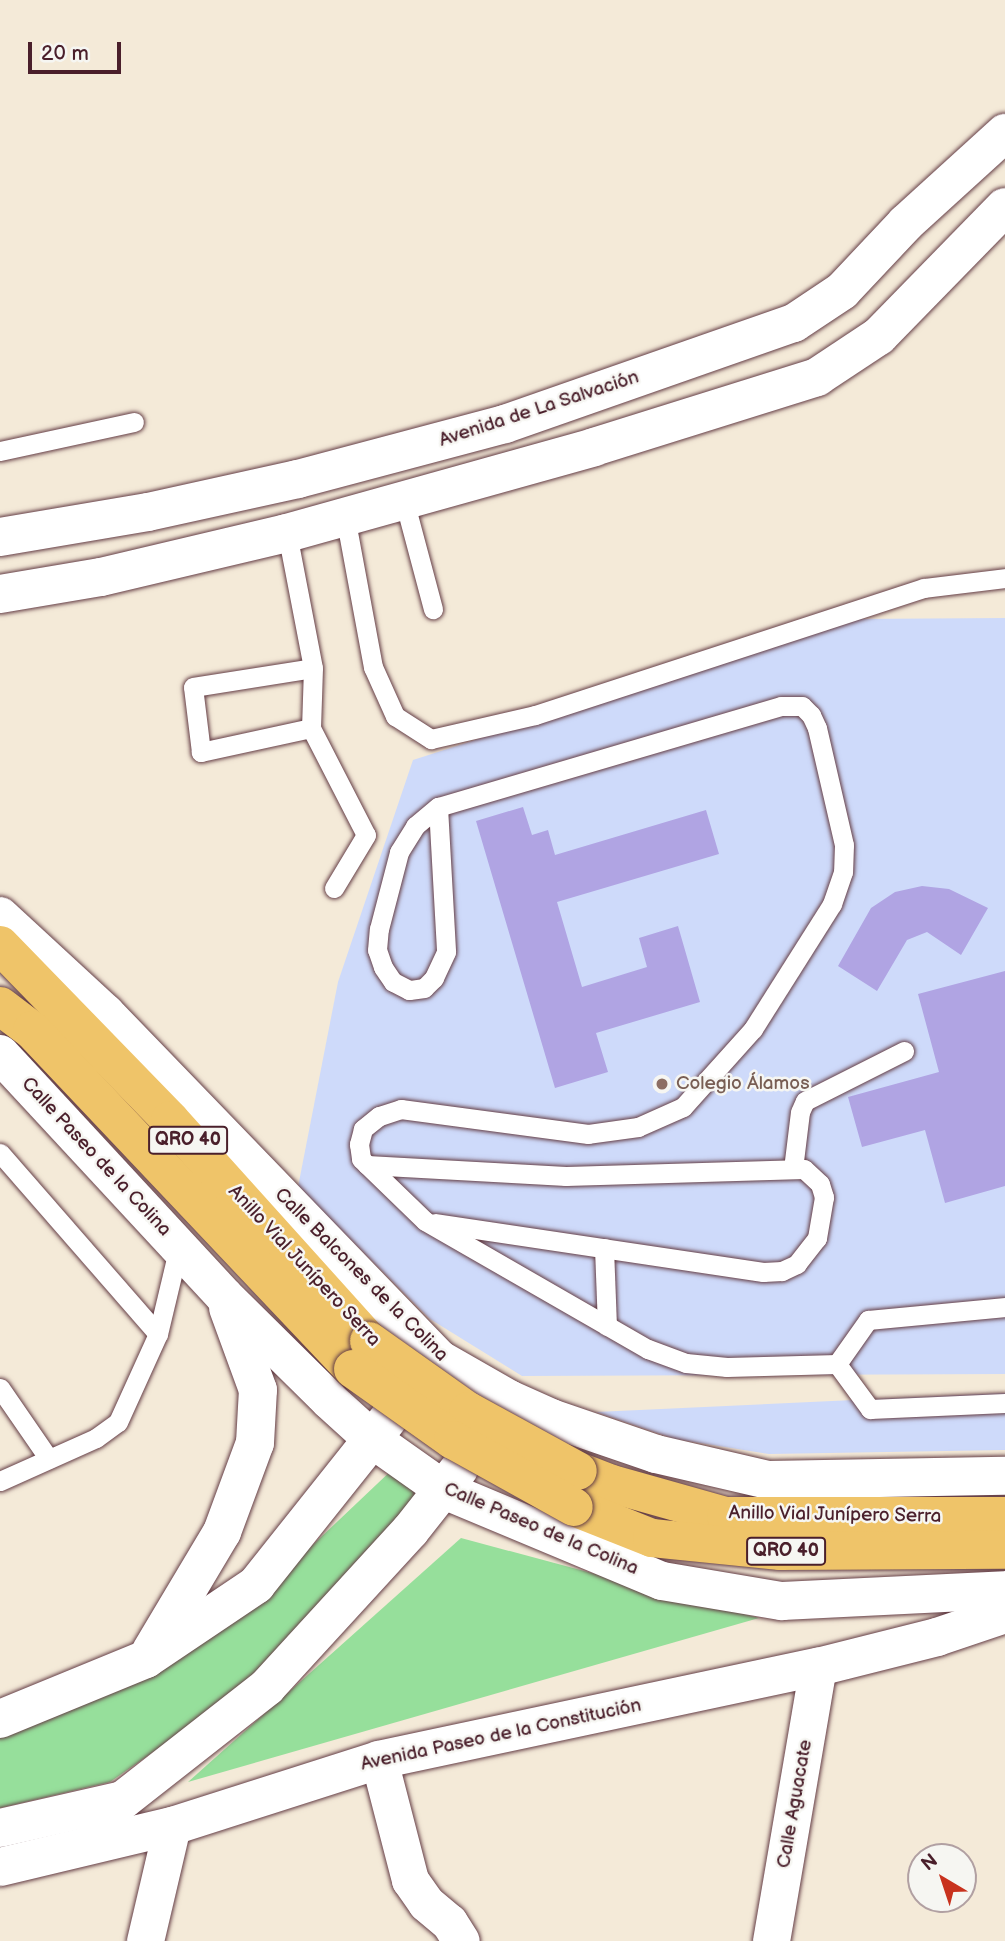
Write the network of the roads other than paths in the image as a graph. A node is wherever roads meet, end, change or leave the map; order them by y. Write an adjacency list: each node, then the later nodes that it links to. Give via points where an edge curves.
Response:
1 (1005, 134): 3 (street, Avenida de La Salvación, via 906,223)
2 (1005, 206): 5 (street)
3 (842, 291): 4 (street, Avenida de La Salvación); 5 (street)
4 (794, 324): 6 (street); 7 (street, Avenida de La Salvación)
5 (879, 336): 6 (street)
6 (817, 377): 10 (street)
7 (578, 398): 9 (street, Avenida de La Salvación); 10 (street)
8 (134, 422): 11 (lane)
9 (505, 424): 12 (street); 14 (street, Avenida de La Salvación, via 298,479)
10 (593, 447): 12 (street)
11 (0, 451)
12 (519, 468): 13 (street)
13 (404, 500): 15 (street); 23 (lane)
14 (148, 512): 16 (street, Avenida de La Salvación); 19 (street)
15 (345, 516): 17 (street); 21 (lane, via 373,667 395,716 431,739 535,715 924,588)
16 (96, 521): 18 (street, Avenida de La Salvación); 20 (street)
17 (287, 533): 19 (street); 24 (lane)
18 (0, 537)
19 (156, 565): 20 (street)
20 (102, 577): 22 (street)
21 (1005, 578)
22 (0, 594)
23 (433, 609)
24 (313, 668): 25 (lane); 25 (lane, via 193,687 201,752)
25 (311, 728): 27 (lane, via 366,835)
26 (438, 807): 26 (lane, via 415,826 399,852 379,929 377,950 383,967 393,982 409,990 424,988 434,978 446,951); 34 (lane, via 781,706 802,706 817,728 844,845 843,872 832,904 753,1029 684,1107 638,1127 588,1134 401,1109 379,1116 363,1129 359,1144)
27 (334, 888)
28 (0, 916): 43 (street, Calle Balcones de la Colina, via 105,1013)
29 (0, 945): 44 (highway, Anillo Vial Junípero Serra / QRO 40, via 170,1120)
30 (0, 1006): 44 (highway, Anillo Vial Junípero Serra / QRO 40, via 32,1030)
31 (904, 1051): 35 (lane, via 805,1101)
32 (0, 1054): 37 (street, Calle Paseo de la Colina)
33 (0, 1153): 42 (lane)
34 (367, 1165): 35 (lane, via 566,1176); 36 (lane)
35 (793, 1168): 38 (lane, via 813,1175 824,1197 817,1238 797,1264 782,1271)
36 (425, 1221): 38 (lane); 41 (lane)
37 (179, 1246): 39 (street, Calle Paseo de la Colina); 42 (lane)
38 (604, 1248): 41 (lane)
39 (224, 1296): 49 (street, Calle Paseo de la Colina); 59 (street, via 258,1391 255,1443 222,1532)
40 (1005, 1307): 45 (lane, via 868,1320)
41 (607, 1326): 45 (lane, via 648,1349 687,1363 727,1367)
42 (158, 1334): 50 (lane, via 118,1422 96,1438)
43 (429, 1348): 48 (street, Calle Balcones de la Colina); 49 (street)
44 (361, 1355): 53 (highway, Anillo Vial Junípero Serra / QRO 40, bridge, via 468,1411)
45 (837, 1364): 47 (lane, via 870,1409)
46 (0, 1388): 50 (lane)
47 (1005, 1403)
48 (522, 1405): 51 (street, Calle Balcones de la Colina, via 656,1454 768,1480); 54 (street, via 501,1453)
49 (361, 1428): 54 (street, Calle Paseo de la Colina); 59 (street, via 256,1585)
50 (49, 1459): 52 (lane)
51 (1005, 1476)
52 (0, 1481)
53 (576, 1489): 55 (highway, Anillo Vial Junípero Serra / QRO 40, via 611,1484 726,1516); 56 (highway, Anillo Vial Junípero Serra / QRO 40, via 652,1538 780,1551)
54 (460, 1496): 57 (street, Calle Paseo de la Colina, via 663,1581 782,1601); 64 (street, via 267,1687 123,1800)
55 (1005, 1516)
56 (1005, 1550)
57 (1005, 1590)
58 (1005, 1614): 60 (street, Avenida Paseo de la Constitución, via 937,1637)
59 (146, 1660): 61 (street)
60 (818, 1667): 62 (street, Avenida Paseo de la Constitución); 68 (street, Calle Aguacate)
61 (0, 1718)
62 (379, 1760): 63 (street, Avenida Paseo de la Constitución); 67 (street, via 410,1880)
63 (172, 1826): 65 (street, Avenida Paseo de la Constitución); 66 (street)
64 (0, 1828)
65 (0, 1867)
66 (145, 1941)
67 (461, 1941)
68 (771, 1941)

